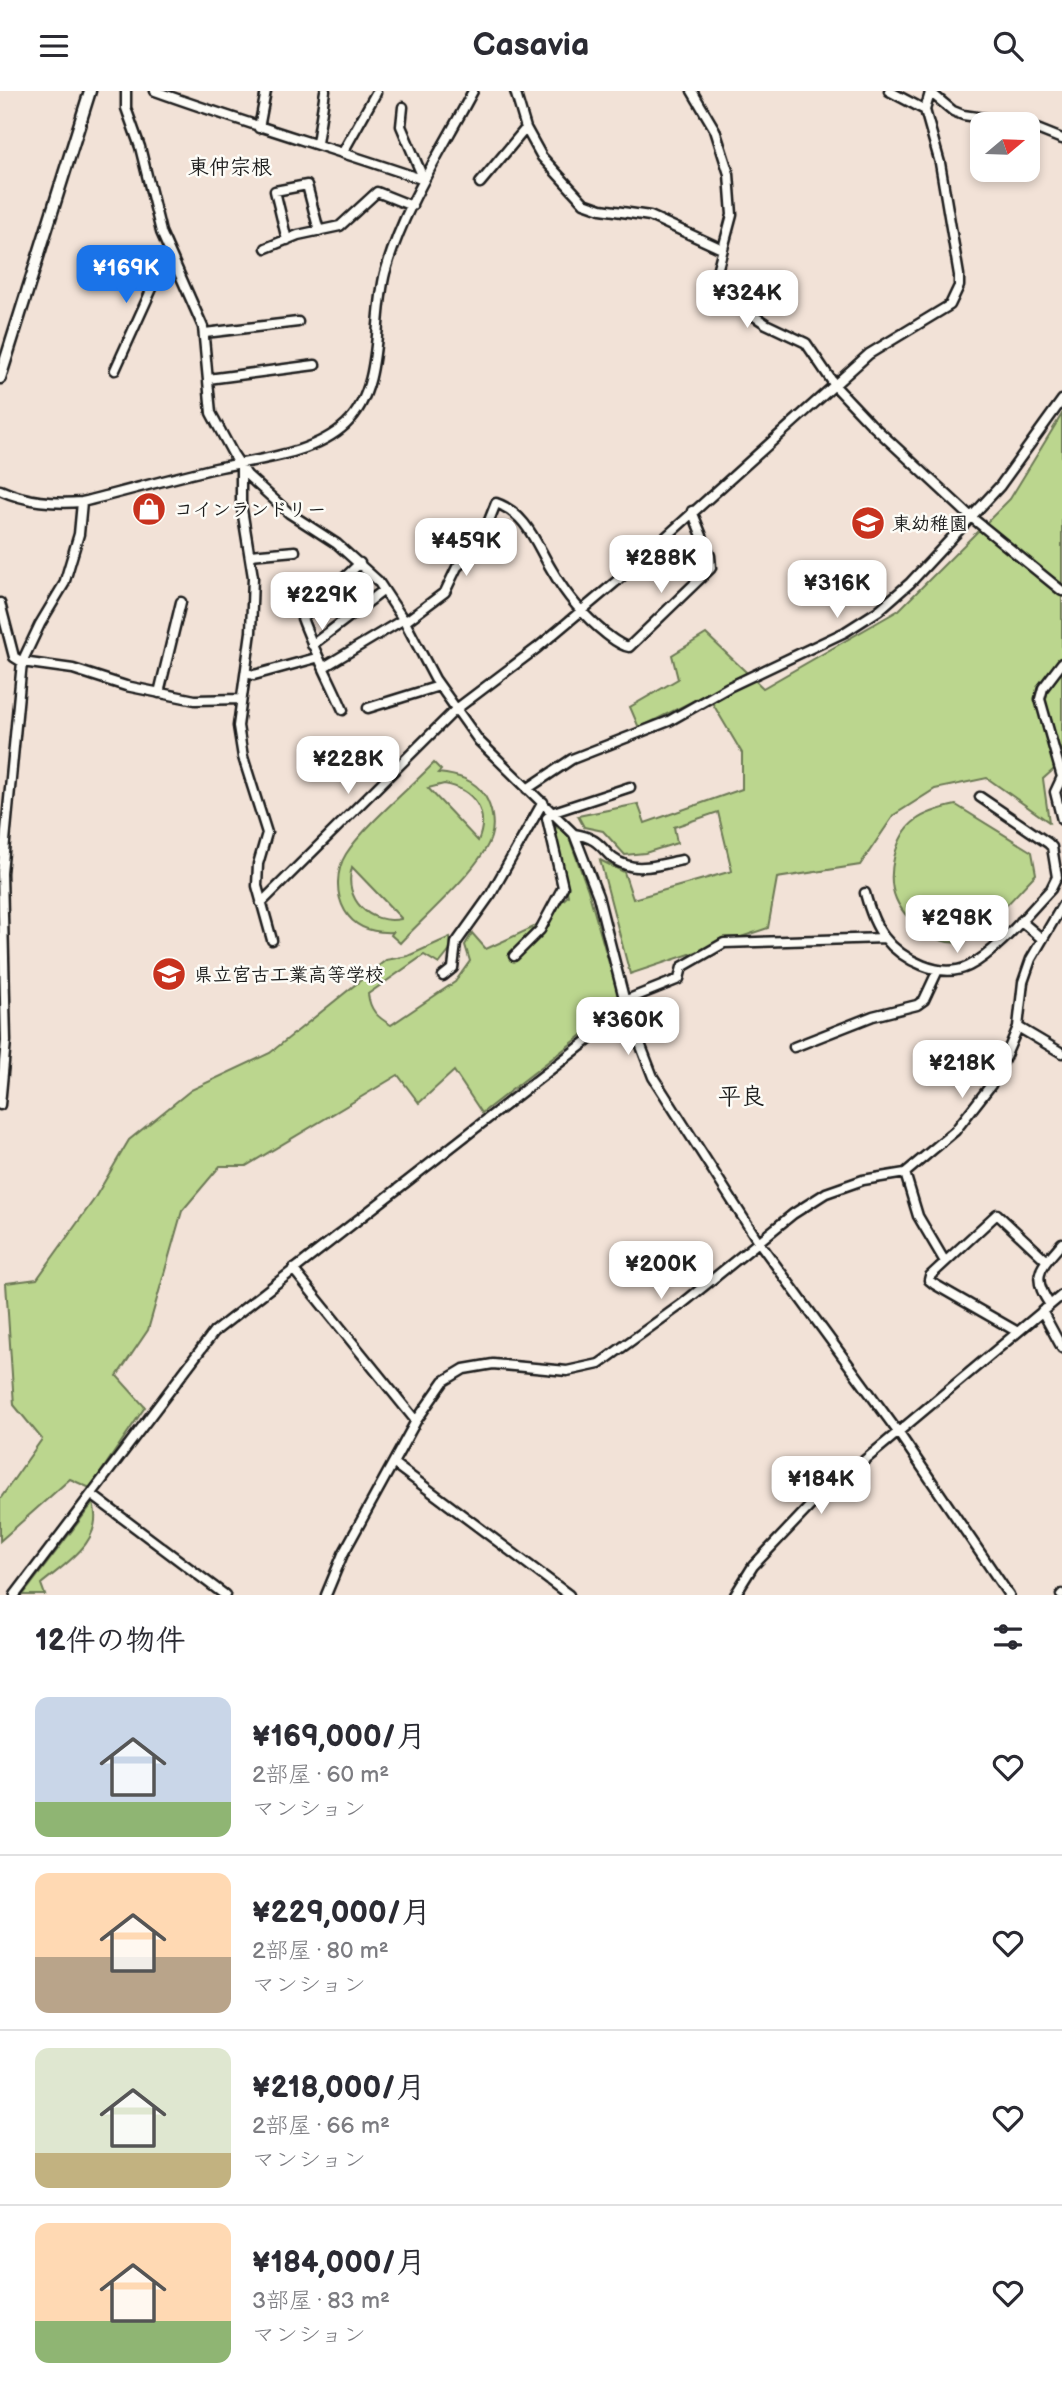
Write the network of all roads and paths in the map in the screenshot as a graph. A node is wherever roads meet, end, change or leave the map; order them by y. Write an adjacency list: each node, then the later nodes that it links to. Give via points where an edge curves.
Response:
1 (90, 91): 33 (main road)
2 (126, 91): 28 (street, via 126,108)
3 (155, 91): 15 (street)
4 (266, 91): 15 (street)
5 (326, 91): 19 (street)
6 (473, 91): 21 (street)
7 (515, 91): 16 (street)
8 (692, 91): 27 (street, via 715,130 729,174 732,215)
9 (888, 91): 13 (street)
10 (930, 92): 13 (street); 14 (street)
11 (376, 93): 20 (street)
12 (403, 107): 21 (street, via 401,126)
13 (925, 110): 35 (street, via 940,163 959,286 941,313 869,354)
14 (970, 116)
15 (259, 128): 19 (street)
16 (526, 128): 22 (street); 27 (street, via 542,157 584,203 650,216)
17 (1040, 130): 18 (street)
18 (1062, 139)
19 (317, 143): 20 (street)
20 (343, 152): 21 (street)
21 (424, 180): 23 (street)
22 (480, 183)
23 (412, 206): 24 (street, via 377,192 340,226); 37 (street, via 385,272 369,383 359,407 345,425 322,440)
24 (319, 231): 25 (street); 25 (street, via 307,185 275,191)
25 (287, 240): 26 (street)
26 (266, 248)
27 (722, 249): 35 (street, via 716,275 726,297 765,324 806,343)
28 (169, 251): 30 (street); 32 (street)
29 (298, 322): 30 (street)
30 (205, 333): 34 (street)
31 (315, 365): 34 (street)
32 (115, 370)
33 (0, 378)
34 (208, 379): 37 (street, via 211,413)
35 (836, 387): 40 (street); 41 (street)
36 (1062, 400): 41 (street, via 1000,486)
37 (241, 464): 39 (street); 43 (street, via 241,503); 44 (street, via 289,513)
38 (0, 490): 39 (street, via 50,503)
39 (82, 502): 53 (street, via 79,534 64,584)
40 (692, 511): 49 (street); 49 (street, via 711,568 628,647)
41 (971, 517): 46 (street); 65 (street, via 894,597 854,627 669,721 572,759)
42 (295, 551): 43 (street)
43 (250, 555): 56 (street, via 252,614)
44 (360, 563): 45 (street); 51 (street, via 302,618)
45 (384, 590): 50 (street); 51 (street)
46 (1062, 591)
47 (181, 602): 58 (street)
48 (0, 603): 53 (street, via 14,657)
49 (581, 609): 50 (street, via 524,523 496,503 479,546 457,566 445,592); 62 (street)
50 (405, 620): 55 (street); 57 (street)
51 (312, 645): 52 (street)
52 (316, 658): 55 (street); 56 (street, via 254,675)
53 (22, 662): 58 (street, via 74,669); 88 (street, via 2,873 6,1063)
54 (1062, 663): 63 (street, via 1040,699)
55 (324, 667): 61 (street)
56 (246, 673): 59 (street)
57 (439, 685): 60 (street); 62 (street)
58 (159, 693): 59 (street, via 195,700)
59 (241, 699): 74 (street, via 238,726 243,757 267,833 258,864)
60 (368, 708)
61 (343, 710)
62 (455, 710): 65 (street); 74 (street)
63 (1062, 777): 69 (street, via 1055,792)
64 (630, 787): 68 (street)
65 (527, 789): 67 (street)
66 (980, 797): 72 (street, via 1048,843)
67 (543, 802): 68 (street); 82 (street, via 491,894 456,943 453,968)
68 (554, 812): 70 (street); 80 (street, via 546,825 563,887 540,930)
69 (1062, 820)
70 (574, 834): 71 (street, via 592,837 614,860 628,866); 83 (street, via 598,896)
71 (682, 860)
72 (1059, 864): 76 (street, via 1056,882)
73 (865, 893): 77 (street)
74 (261, 903): 79 (street)
75 (1062, 906): 78 (street)
76 (1021, 921): 78 (street); 81 (street, via 972,964)
77 (885, 938): 81 (street, via 915,962); 83 (street, via 724,943 682,967 679,979)
78 (1041, 938): 85 (street, via 1023,982)
79 (272, 940)
80 (514, 956)
81 (939, 970): 86 (street, via 917,1005 873,1016)
82 (443, 976)
83 (624, 1001): 84 (street)
84 (626, 1010): 90 (street, via 653,1077); 94 (street)
85 (1018, 1027): 87 (street); 89 (street, via 991,1085 971,1112 946,1140)
86 (793, 1047)
87 (1062, 1053)
88 (0, 1105)
89 (905, 1173): 90 (street, via 863,1180 826,1193); 92 (street, via 918,1216)
90 (758, 1241): 100 (street, via 599,1364 567,1371 494,1364 464,1369 444,1381); 101 (street)
91 (1062, 1243): 93 (street)
92 (944, 1260): 93 (street, via 997,1215); 98 (street, via 929,1280)
93 (1046, 1260): 96 (street, via 1039,1283)
94 (293, 1269): 100 (street); 103 (street, via 207,1340)
95 (1062, 1295): 96 (street)
96 (1049, 1305): 97 (street)
97 (1042, 1311): 98 (street); 99 (street)
98 (1016, 1331): 101 (street)
99 (1062, 1348)
100 (416, 1420): 102 (street)
101 (898, 1432): 108 (street, via 776,1540); 109 (street)
102 (393, 1463): 106 (street); 107 (street)
103 (92, 1495): 104 (street); 105 (street)
104 (15, 1595)
105 (225, 1595)
106 (326, 1595)
107 (569, 1595)
108 (735, 1595)
109 (1009, 1595)

